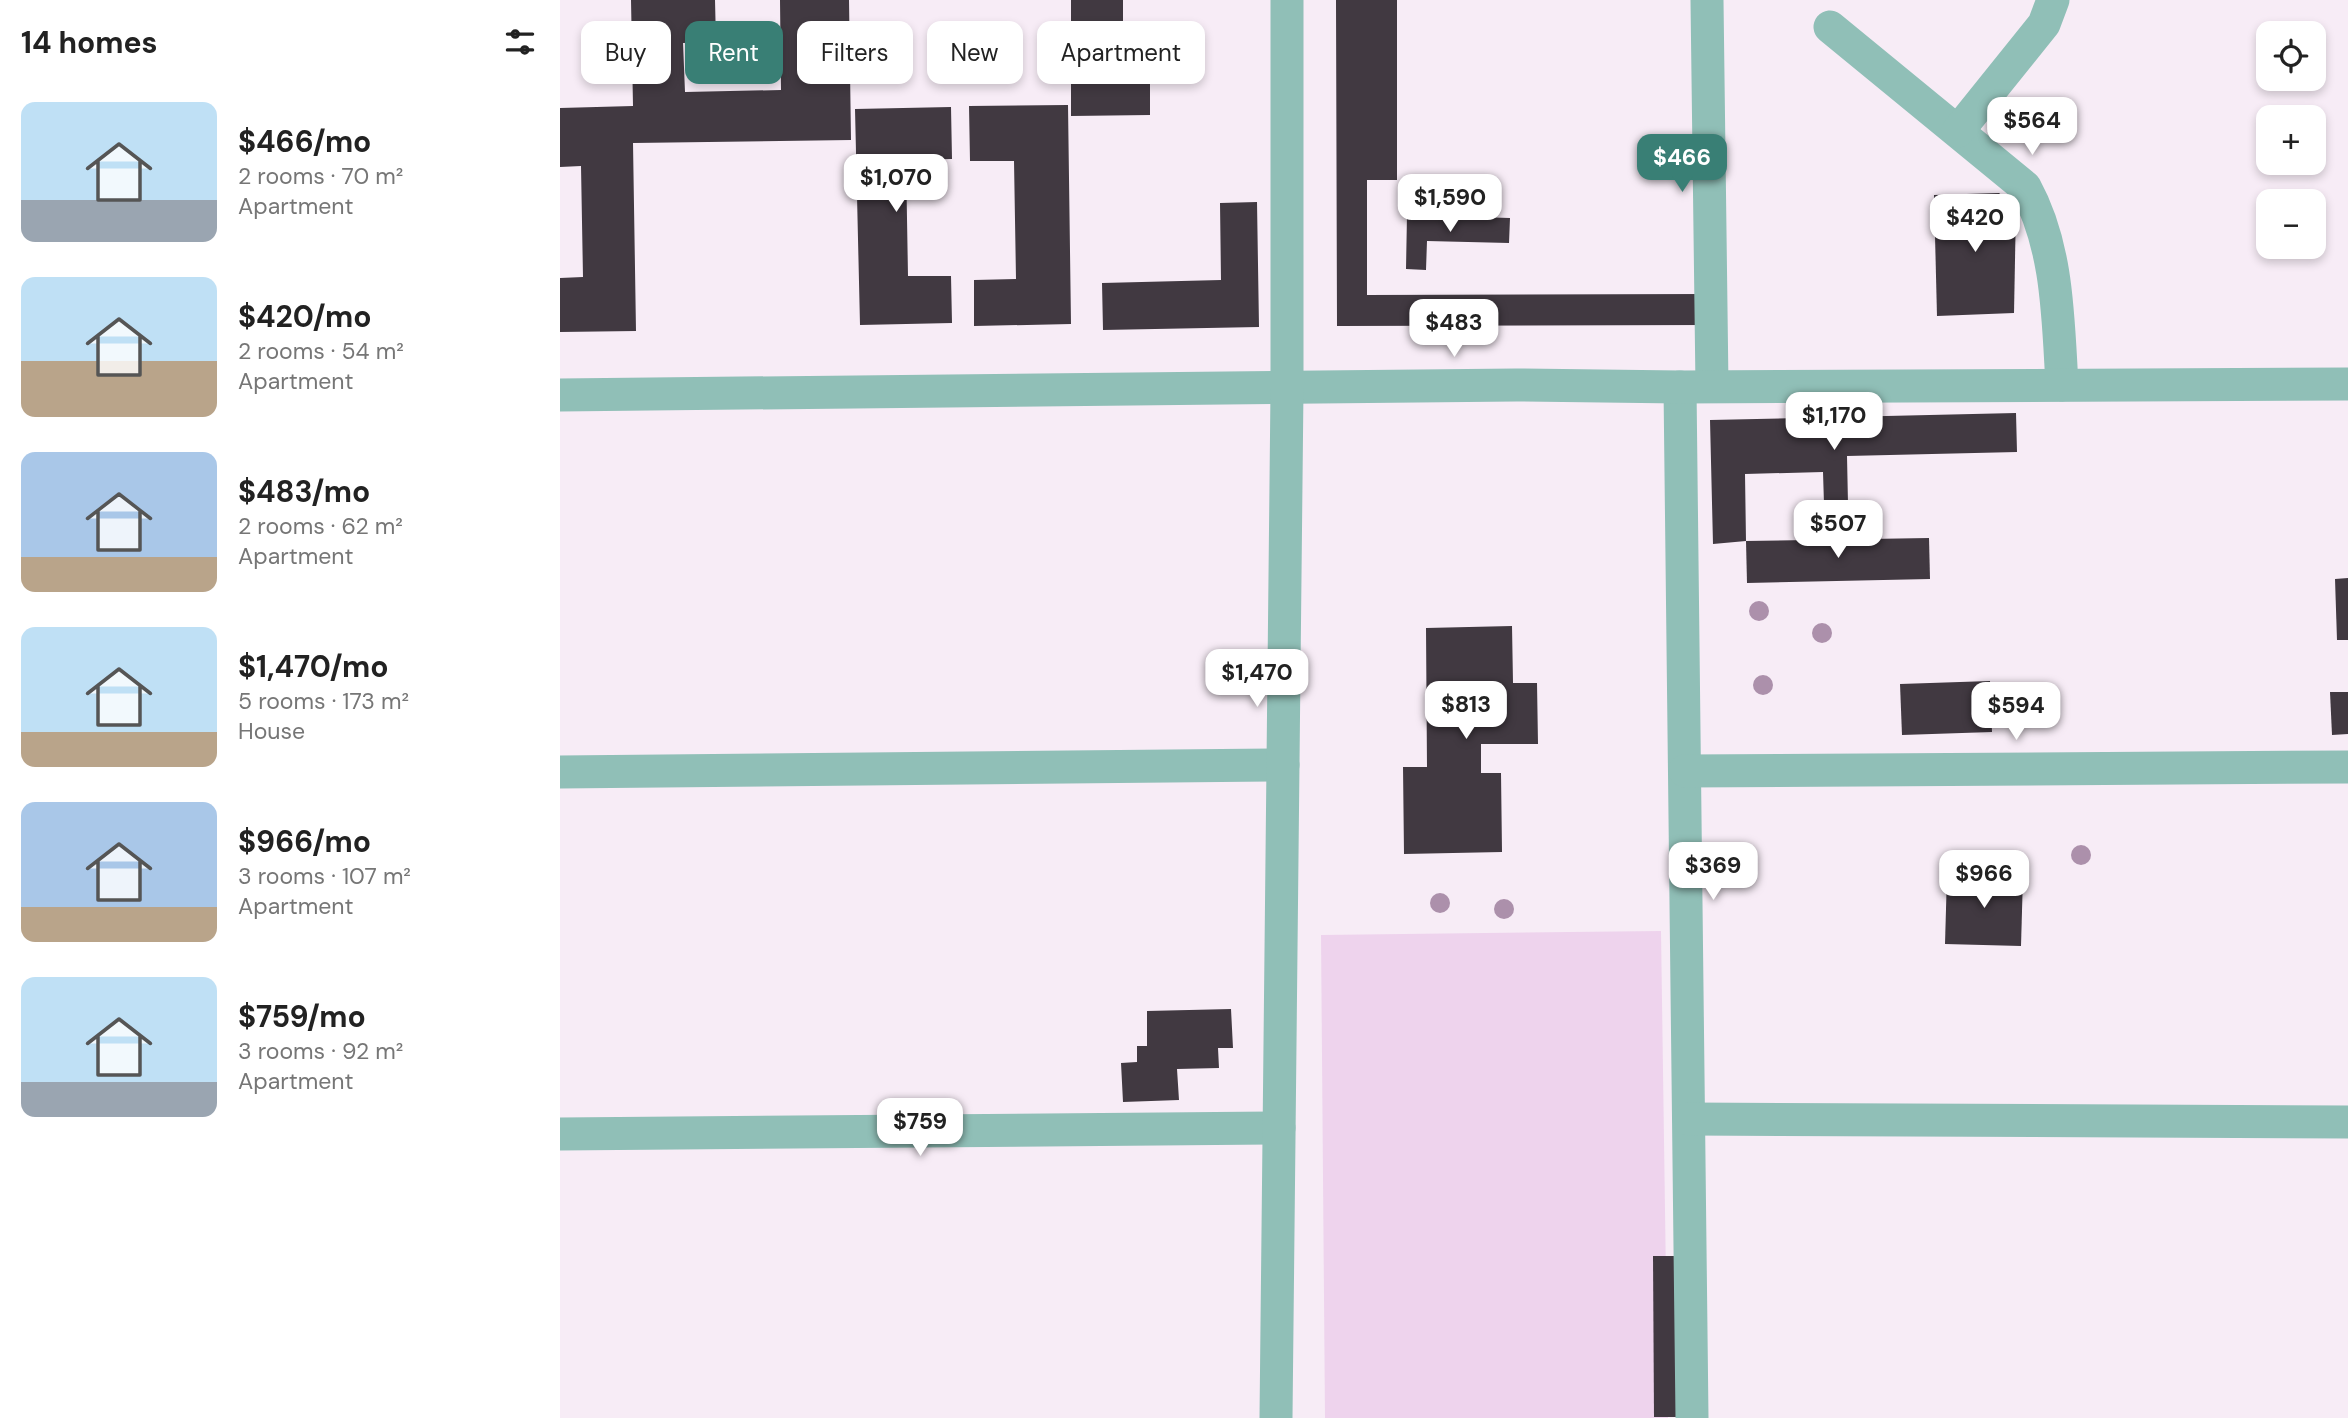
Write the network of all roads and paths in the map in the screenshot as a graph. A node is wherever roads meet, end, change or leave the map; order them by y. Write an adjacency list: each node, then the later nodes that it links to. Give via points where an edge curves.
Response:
1 (1287, 0): 9 (street)
2 (1707, 0): 8 (street)
3 (2053, 0): 5 (street, via 2044,24)
4 (1830, 27): 5 (street)
5 (1958, 131): 7 (street, via 2025,187 2036,207 2056,285)
6 (2348, 384): 7 (street)
7 (2062, 385): 8 (street)
8 (1696, 387): 9 (street); 13 (street)
9 (1287, 389): 10 (street); 11 (street)
10 (560, 395)
11 (1283, 765): 14 (street); 17 (street)
12 (2348, 767): 13 (street)
13 (1685, 771): 15 (street)
14 (560, 772)
15 (1689, 1119): 16 (street); 20 (street)
16 (2348, 1122)
17 (1279, 1128): 18 (street); 19 (street)
18 (560, 1134)
19 (1276, 1418)
20 (1692, 1418)

